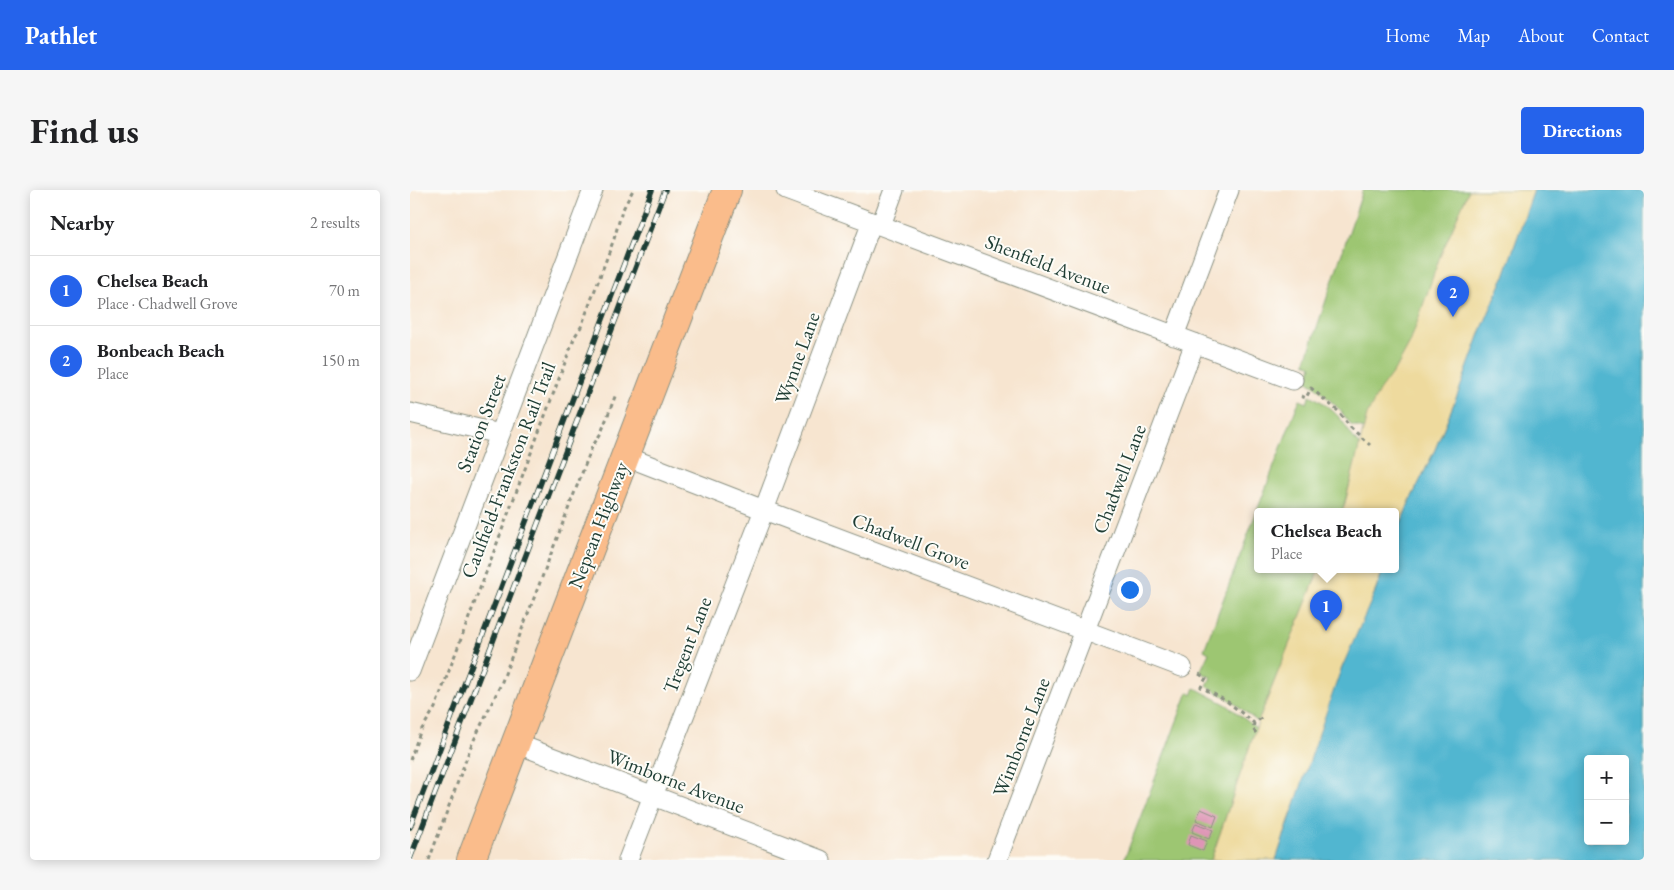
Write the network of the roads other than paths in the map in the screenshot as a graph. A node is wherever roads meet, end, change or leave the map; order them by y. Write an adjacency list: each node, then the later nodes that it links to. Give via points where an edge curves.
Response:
1 (593, 190): 11 (street, Station Street)
2 (727, 190): 12 (highway, Nepean Highway)
3 (786, 190): 6 (street, Shenfield Avenue)
4 (894, 190): 6 (street, Wynne Lane)
5 (1229, 190): 7 (street)
6 (876, 224): 7 (street, Shenfield Avenue); 13 (street, Wynne Lane)
7 (1174, 336): 8 (street, Shenfield Avenue)
8 (1195, 343): 9 (street, Shenfield Avenue); 14 (street, Chadwell Lane)
9 (1296, 387)
10 (410, 412): 11 (street)
11 (500, 434): 16 (street, Station Street)
12 (625, 456): 13 (street, Chadwell Grove); 17 (highway, Nepean Highway)
13 (764, 510): 14 (street, Chadwell Grove); 18 (street, Tregent Lane)
14 (1086, 631): 15 (street, Chadwell Grove); 22 (street, Wimborne Lane)
15 (1190, 670)
16 (410, 671)
17 (515, 743): 18 (street, Wimborne Avenue); 19 (highway, Nepean Highway)
18 (652, 796): 20 (street, Tregent Lane); 21 (street, Wimborne Avenue)
19 (471, 860)
20 (628, 860)
21 (821, 860)
22 (998, 860)

